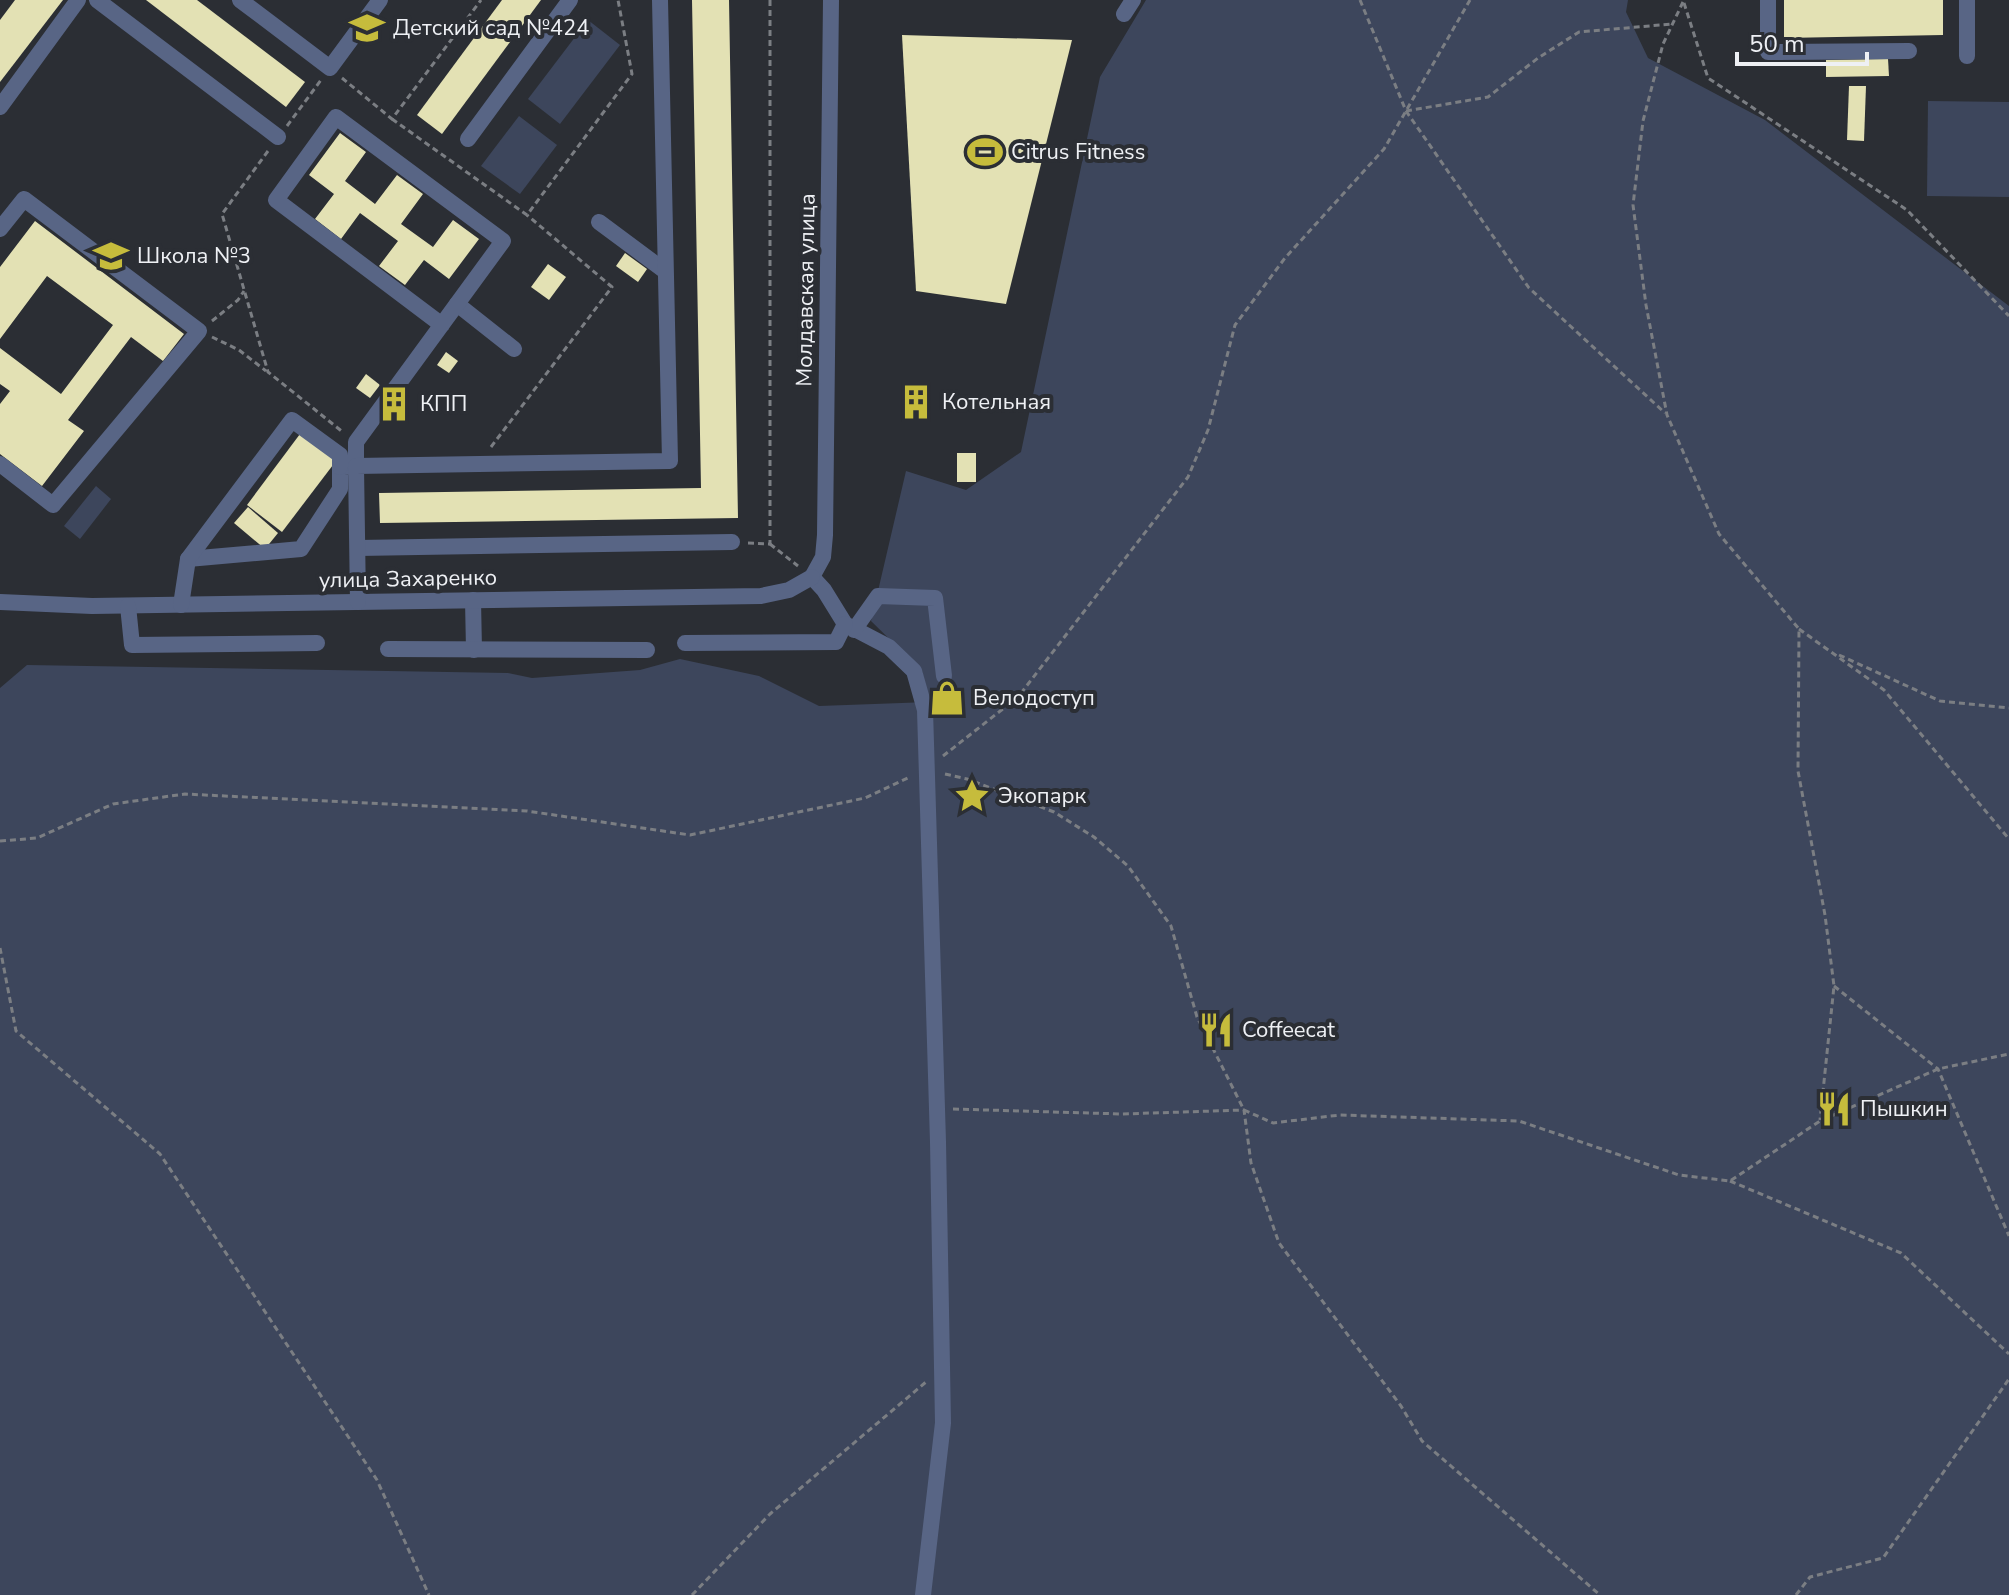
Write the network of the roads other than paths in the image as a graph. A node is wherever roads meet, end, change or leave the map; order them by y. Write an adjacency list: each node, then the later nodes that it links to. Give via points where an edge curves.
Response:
1 (78, 0): 12 (street)
2 (97, 0): 13 (street)
3 (240, 0): 4 (street, via 330,68)
4 (380, 0)
5 (570, 0): 14 (street)
6 (660, 0): 17 (street)
7 (831, 0): 26 (street, Молдавская улица, via 825,535 823,557)
8 (1768, 0): 10 (street, via 1768,52)
9 (1967, 0): 11 (street)
10 (1909, 51)
11 (1967, 56)
12 (0, 107)
13 (278, 137)
14 (468, 139)
15 (599, 222): 17 (street)
16 (2, 224): 21 (street, via 24,199 199,331 53,505)
17 (665, 271): 22 (street, via 670,461)
18 (457, 304): 19 (street); 19 (street, via 503,241 336,117 276,200); 20 (street)
19 (442, 325): 22 (street, via 356,442)
20 (514, 349)
21 (0, 464)
22 (348, 467): 24 (street); 25 (street, via 301,549); 25 (street, via 340,455 292,420)
23 (732, 542): 24 (street)
24 (358, 548): 29 (street)
25 (188, 559): 30 (street)
26 (812, 577): 27 (street, улица Захаренко, via 789,590 761,596); 32 (street)
27 (473, 600): 29 (street, улица Захаренко); 36 (street)
28 (0, 602): 31 (street, улица Захаренко)
29 (358, 602): 30 (street, улица Захаренко)
30 (181, 605): 31 (street, улица Захаренко)
31 (128, 606): 33 (street, via 132,645)
32 (849, 627): 34 (street, via 836,642); 38 (street, via 878,596 935,598); 39 (street, via 889,647 914,671 925,710 943,1423)
33 (317, 643)
34 (685, 643)
35 (388, 649): 36 (street)
36 (474, 650): 37 (street)
37 (647, 650)
38 (944, 676)
39 (923, 1595)

